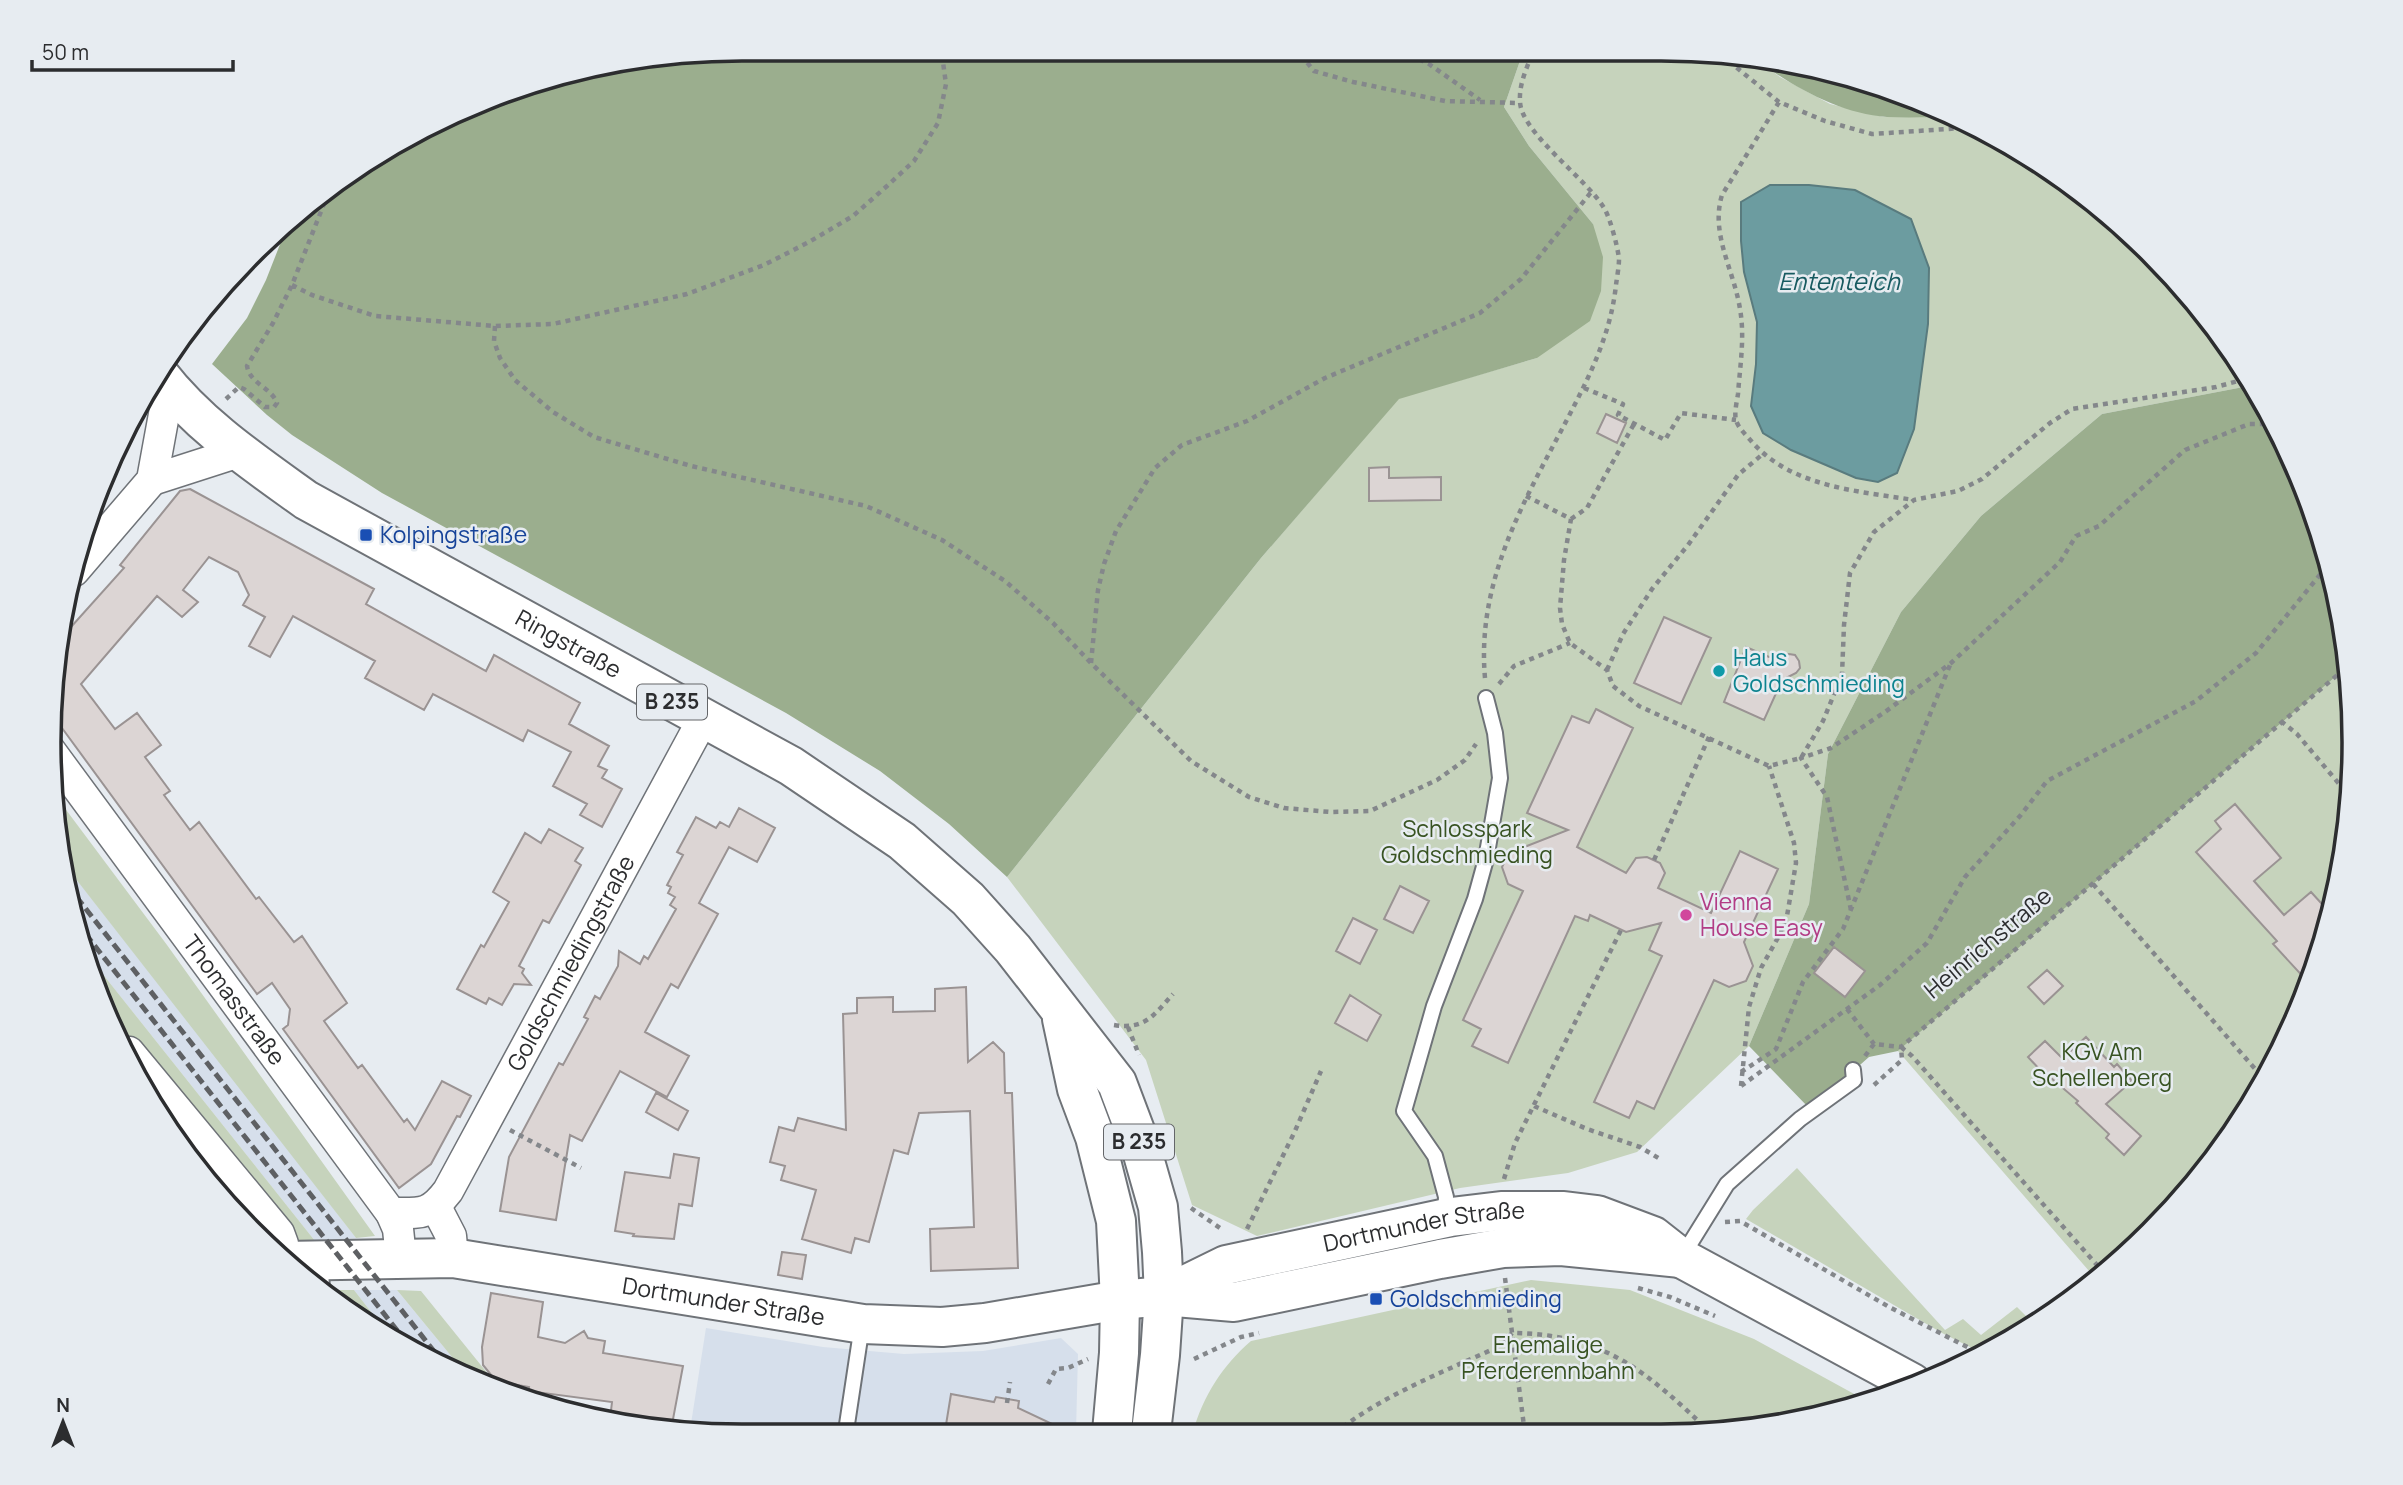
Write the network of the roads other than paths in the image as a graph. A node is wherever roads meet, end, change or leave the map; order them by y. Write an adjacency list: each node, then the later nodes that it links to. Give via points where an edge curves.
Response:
1 (165, 382): 3 (main road, Ringstraße / B 235)
2 (162, 387): 4 (street)
3 (239, 452): 4 (street); 7 (main road, Ringstraße / B 235, via 330,514)
4 (152, 480): 5 (street)
5 (87, 556)
6 (1486, 698): 14 (lane, Dortmunder Straße, via 1500,778 1486,859 1434,1006 1404,1111 1435,1156)
7 (703, 719): 9 (main road, Ringstraße / B 235, via 791,766 902,841 968,899); 12 (street, Goldschmiedingstraße)
8 (62, 765): 13 (street, Thomasstraße)
9 (1061, 1010): 20 (main road, Ringstraße / B 235, via 1116,1083 1140,1144 1158,1207); 21 (main road, Ringstraße / B 235, via 1077,1089 1095,1137 1116,1221)
10 (1853, 1070): 18 (lane, via 1854,1080 1800,1119 1727,1184)
11 (150, 1077): 15 (street)
12 (442, 1199): 13 (street, via 424,1212); 17 (street)
13 (391, 1213): 16 (street, Thomasstraße)
14 (1440, 1228): 18 (main road, Dortmunder Straße, via 1501,1211 1597,1215 1653,1236); 20 (main road, Dortmunder Straße, via 1226,1265)
15 (296, 1257)
16 (401, 1258): 17 (main road, Dortmunder Straße); 19 (main road, Dortmunder Straße)
17 (453, 1258): 22 (main road, Dortmunder Straße)
18 (1681, 1258): 23 (main road, Dortmunder Straße)
19 (312, 1271)
20 (1164, 1296): 21 (main road, Dortmunder Straße); 26 (main road, B 235)
21 (1120, 1300): 22 (main road, Dortmunder Straße, via 953,1326); 25 (main road, B 235)
22 (863, 1324): 24 (lane)
23 (1905, 1378)
24 (847, 1424)
25 (1113, 1424)
26 (1151, 1424)

